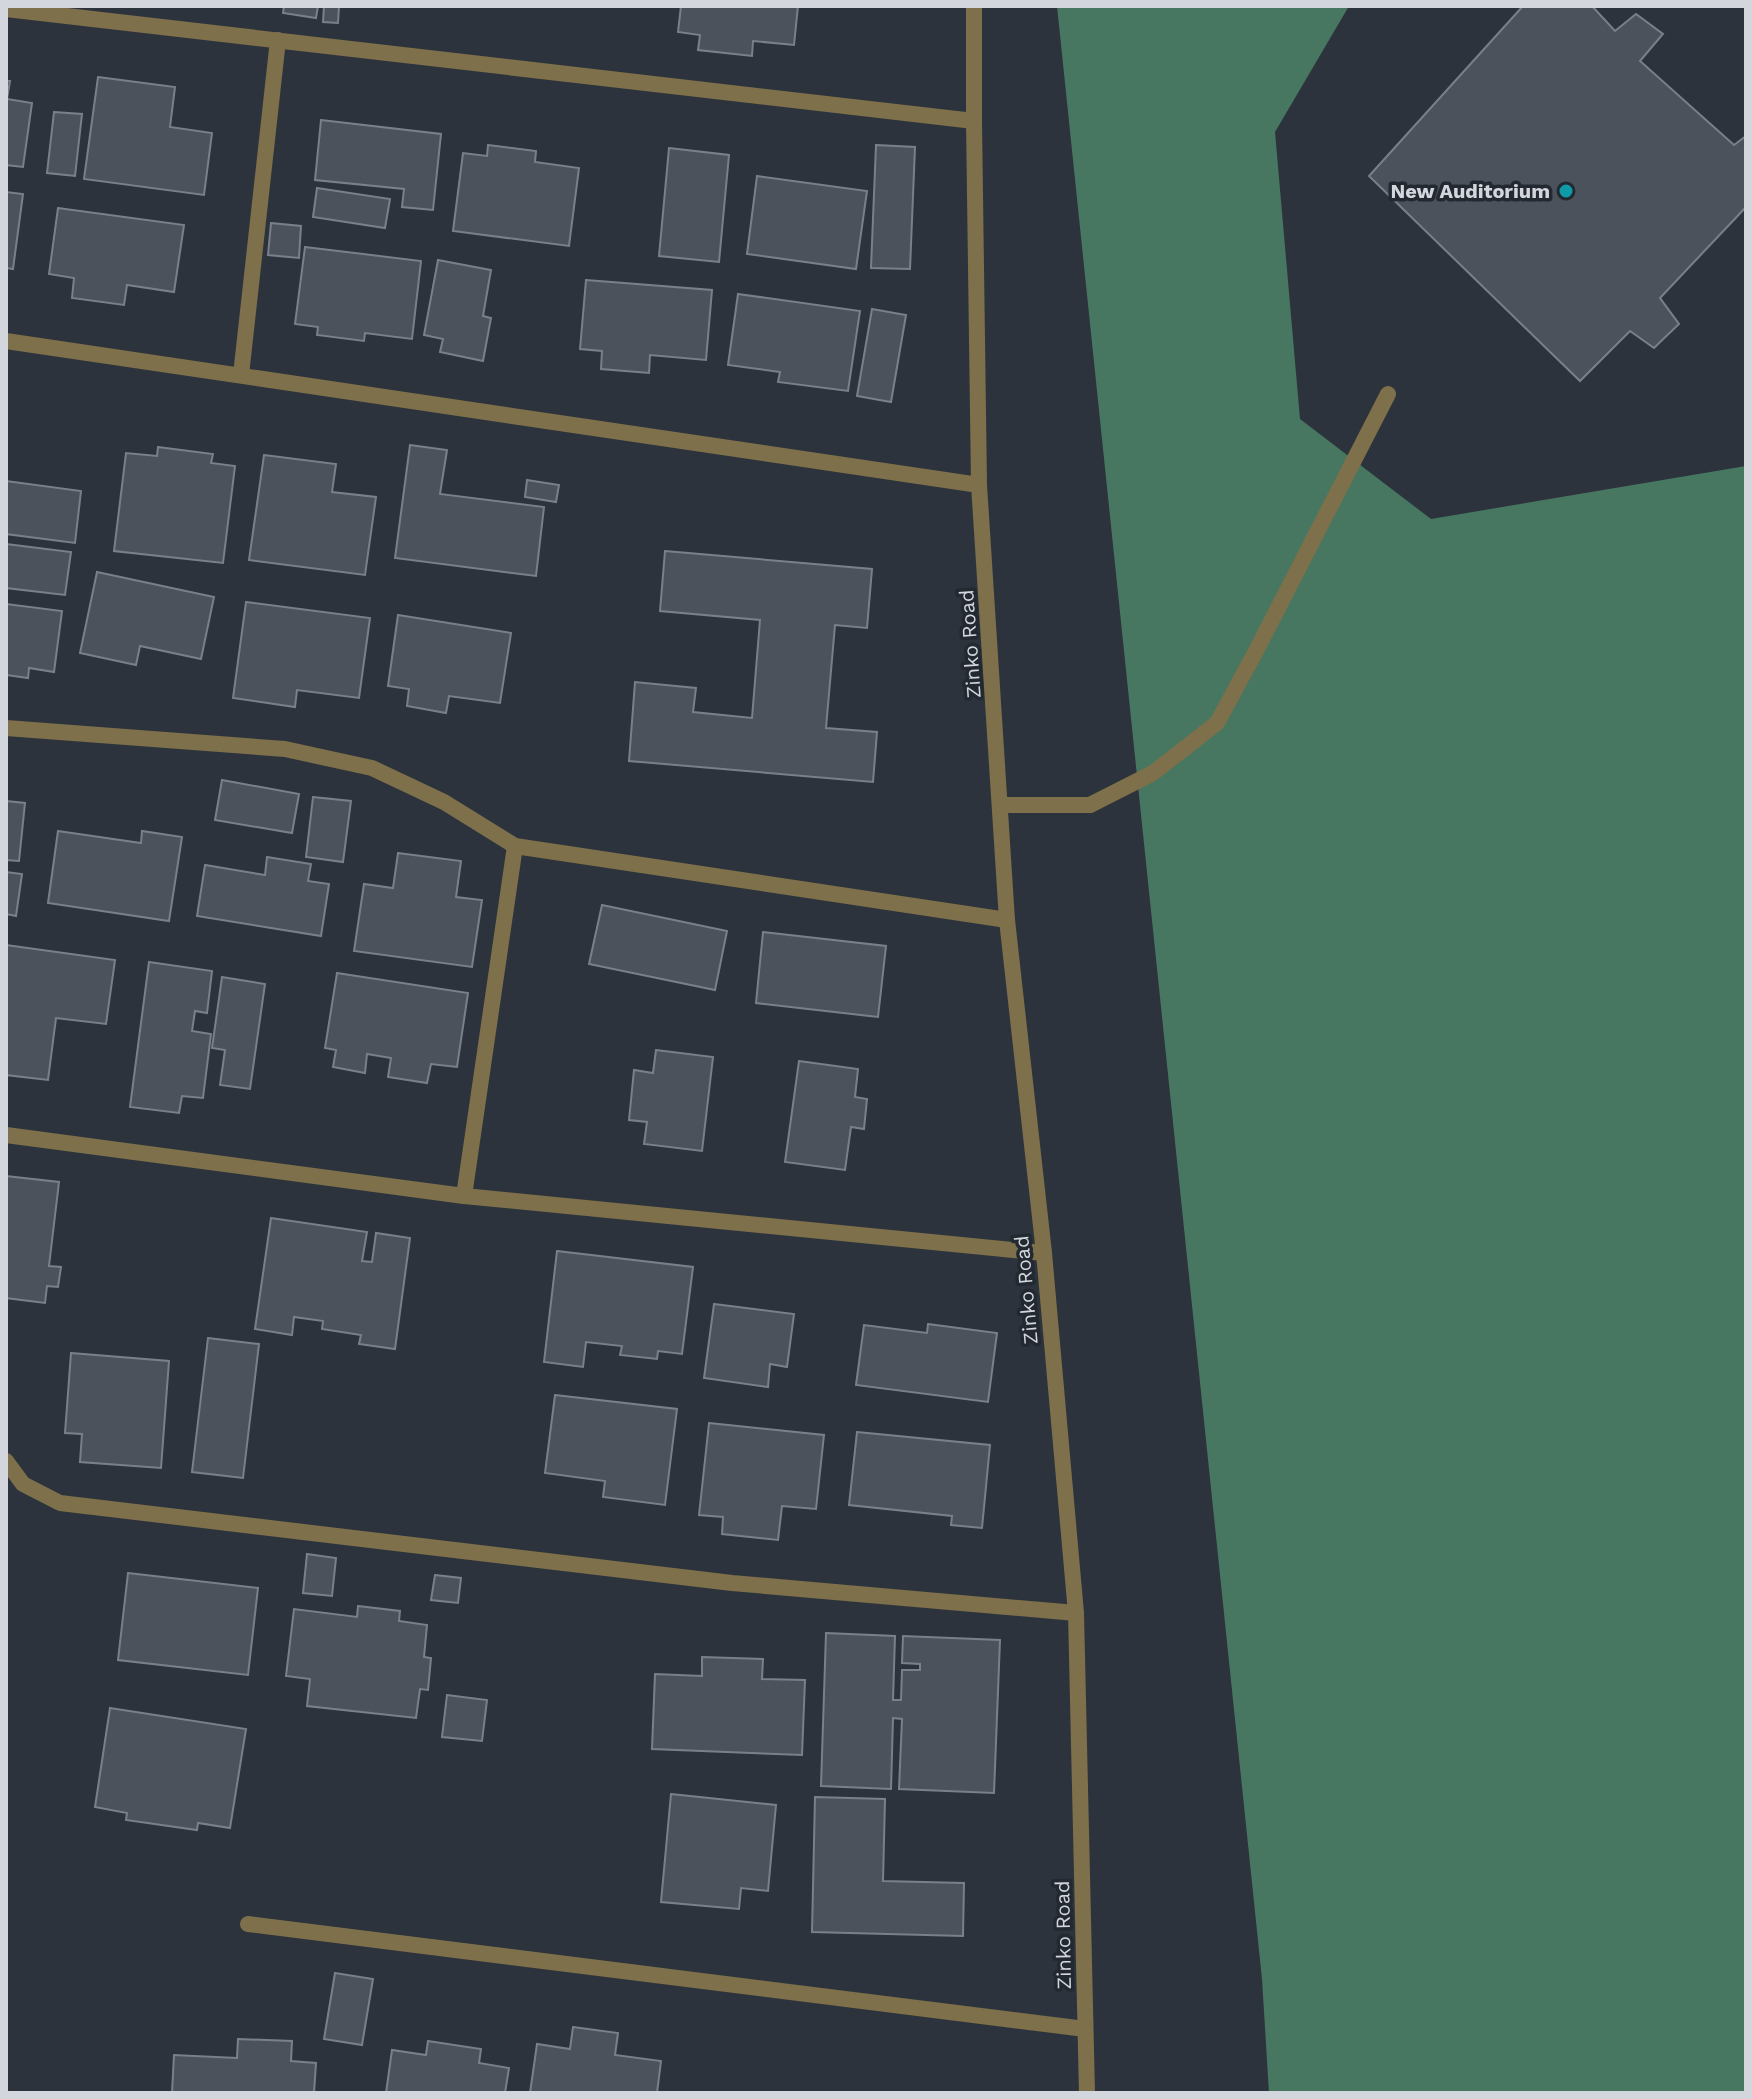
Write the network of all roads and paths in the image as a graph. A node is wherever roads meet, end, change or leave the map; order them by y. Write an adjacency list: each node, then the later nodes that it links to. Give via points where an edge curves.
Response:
1 (974, 6): 4 (street, Zinko Road)
2 (6, 9): 3 (street)
3 (278, 40): 4 (street); 6 (street)
4 (974, 121): 8 (street, Zinko Road)
5 (6, 341): 6 (street)
6 (241, 375): 8 (street)
7 (1388, 394): 10 (street, via 1217,723 1153,773 1090,805)
8 (979, 485): 10 (street, Zinko Road)
9 (6, 728): 11 (street, via 285,749 372,768 444,802)
10 (1000, 805): 12 (street, Zinko Road)
11 (515, 846): 12 (street); 14 (street)
12 (1007, 920): 15 (street, Zinko Road)
13 (6, 1135): 14 (street)
14 (464, 1196): 15 (street)
15 (1044, 1253): 17 (street, Zinko Road)
16 (6, 1461): 17 (street, via 23,1484 60,1503 732,1583)
17 (1076, 1613): 19 (street, Zinko Road)
18 (248, 1924): 19 (street)
19 (1085, 2029): 20 (street, Zinko Road)
20 (1087, 2093)

